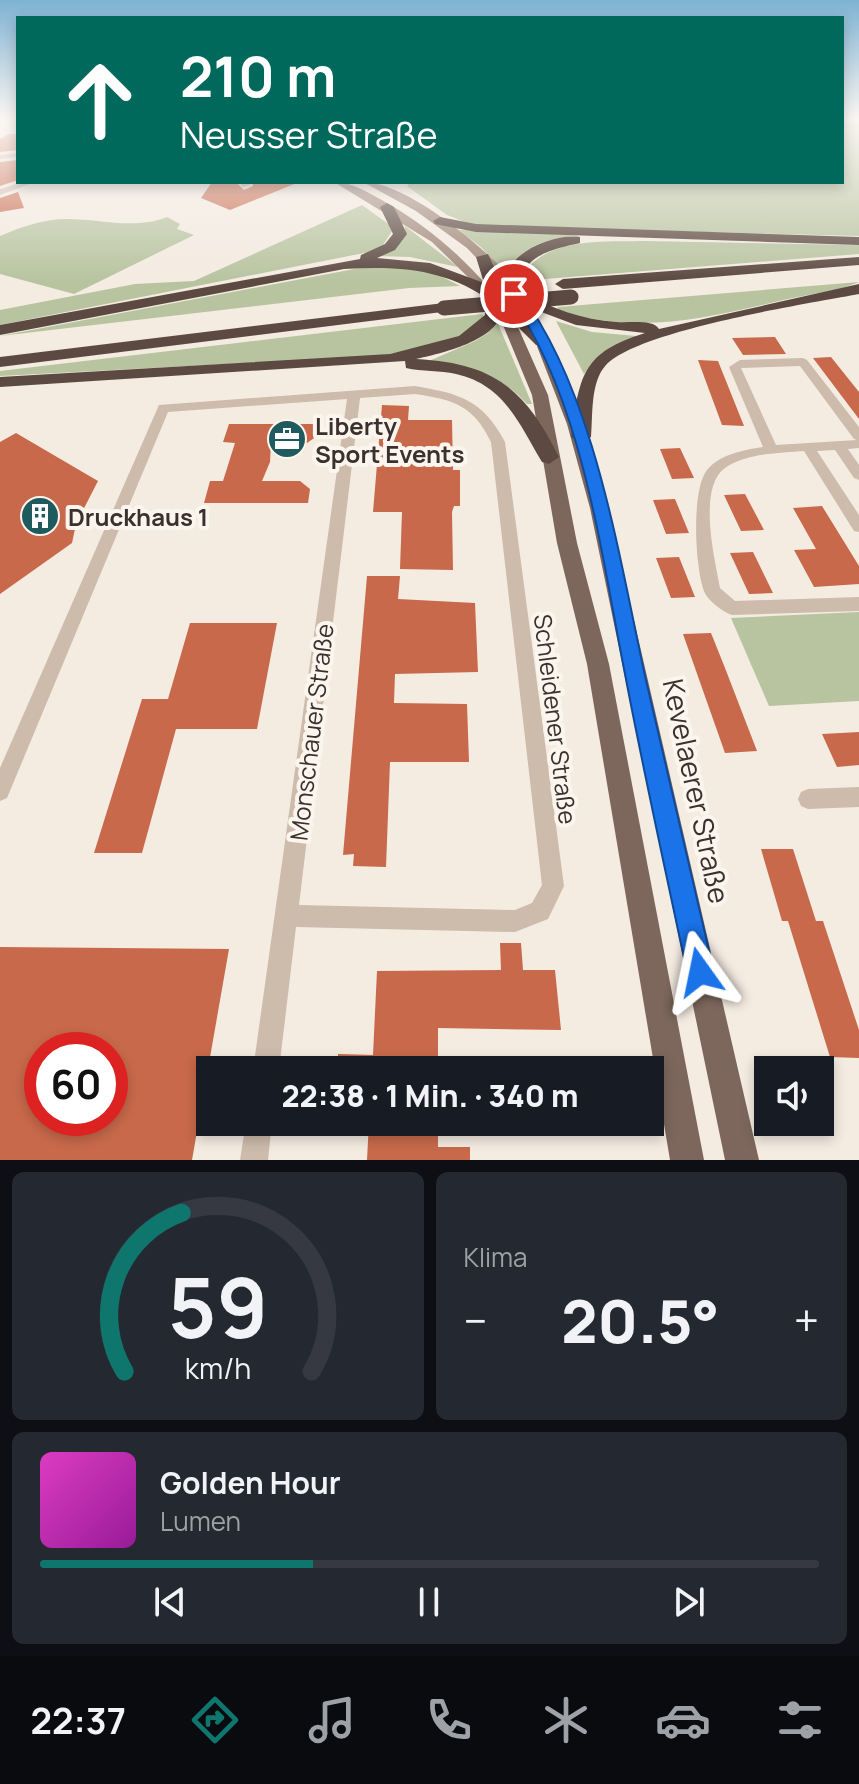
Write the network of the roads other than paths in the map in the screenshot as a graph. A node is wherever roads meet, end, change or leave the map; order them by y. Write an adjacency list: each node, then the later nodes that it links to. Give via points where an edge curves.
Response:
1 (25, 184): 7 (street)
2 (343, 184): 6 (main road)
3 (369, 184): 6 (main road)
4 (374, 184): 8 (main road)
5 (396, 184): 8 (main road)
6 (354, 190): 9 (main road)
7 (0, 192)
8 (400, 198): 10 (main road)
9 (387, 207): 13 (main road, via 420,225); 16 (highway, via 400,228 397,241)
10 (440, 221): 11 (highway, via 468,228); 14 (main road)
11 (633, 235): 12 (highway); 21 (highway, via 576,240 539,250 515,271)
12 (859, 241)
13 (459, 257): 18 (highway)
14 (483, 257): 18 (highway); 21 (main road)
15 (859, 261): 20 (highway)
16 (344, 265): 18 (highway, via 390,261 432,266); 25 (highway)
17 (859, 274): 20 (highway)
18 (492, 288): 21 (highway); 23 (highway); 29 (highway, via 493,316 465,340 421,354)
19 (859, 289): 24 (highway)
20 (567, 290): 22 (highway, bridge)
21 (514, 294): 23 (highway); 24 (highway, via 552,315 598,326); 26 (main road)
22 (440, 302): 27 (highway); 28 (highway)
23 (511, 318): 26 (highway); 38 (main road, via 540,395)
24 (702, 323): 33 (highway, via 636,340 600,361 589,380)
25 (0, 330)
26 (542, 341): 33 (main road, Kevelaerer Straße)
27 (0, 345)
28 (0, 362)
29 (350, 363): 30 (highway); 38 (highway, via 422,364 497,384 520,403)
30 (0, 382)
31 (354, 394): 42 (street, Schleidener Straße, via 163,408); 45 (street, Monschauer Straße); 45 (street, Schleidener Straße, via 415,390 451,396 488,420 498,442 553,886 540,911 515,921)
32 (859, 436): 37 (street, via 803,362 740,364 736,373)
33 (581, 437): 50 (main road, Kevelaerer Straße, via 617,578)
34 (859, 444): 35 (street)
35 (839, 446): 36 (street); 39 (street)
36 (809, 449): 37 (street); 40 (street)
37 (772, 451): 41 (street, via 728,459 712,471 704,522 712,591 732,608)
38 (549, 457): 49 (main road, via 598,664)
39 (859, 475)
40 (859, 527)
41 (859, 604)
42 (0, 791)
43 (859, 797): 44 (street)
44 (808, 799)
45 (287, 916): 46 (street, Monschauer Straße)
46 (268, 1056)
47 (257, 1136): 48 (street)
48 (254, 1160)
49 (687, 1160)
50 (742, 1160)

